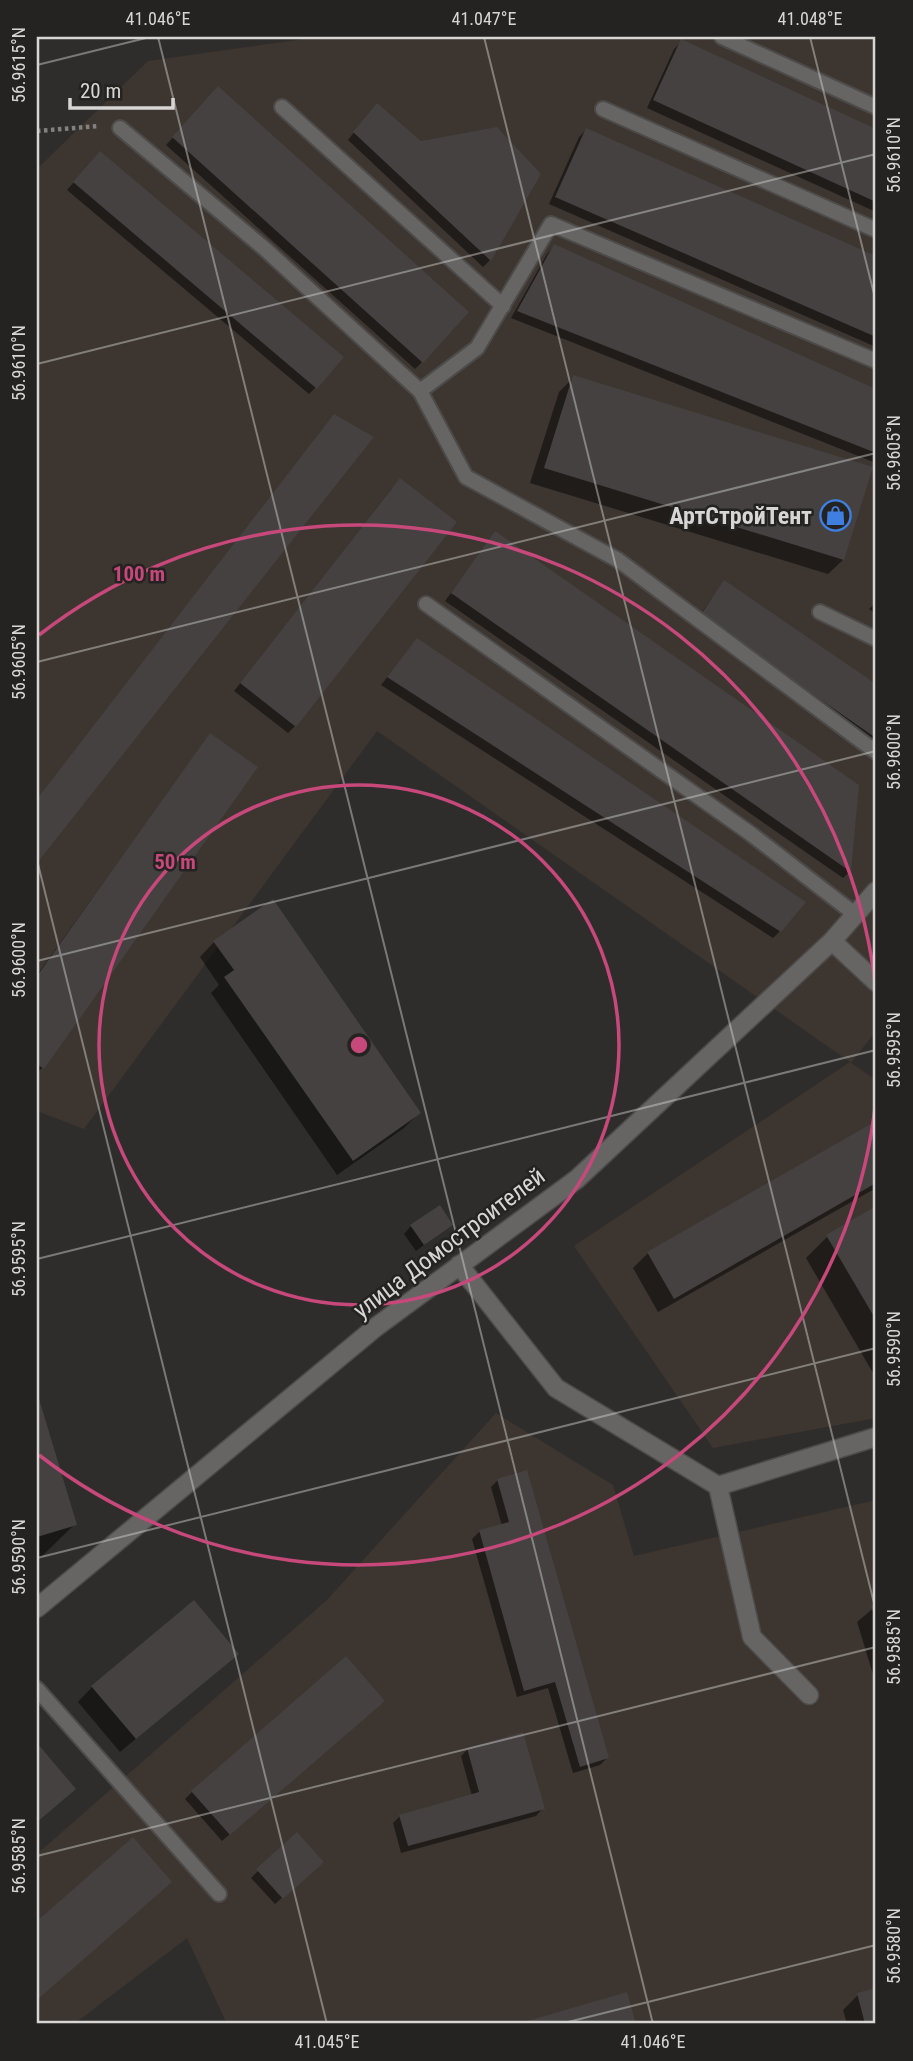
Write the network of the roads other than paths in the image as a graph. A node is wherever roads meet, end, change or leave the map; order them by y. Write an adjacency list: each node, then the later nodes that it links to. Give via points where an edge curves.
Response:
1 (722, 37): 3 (lane)
2 (282, 107): 7 (lane)
3 (876, 107)
4 (603, 109): 6 (lane)
5 (120, 128): 9 (lane, via 265,249)
6 (876, 230)
7 (503, 306): 8 (lane, via 551,224); 9 (lane, via 477,348)
8 (876, 361)
9 (420, 391): 13 (lane, via 466,477 618,560)
10 (426, 604): 15 (lane, via 751,834)
11 (820, 612): 12 (lane)
12 (876, 639)
13 (876, 752)
14 (876, 891): 15 (street, улица Домостроителей)
15 (856, 915): 16 (street, улица Домостроителей)
16 (832, 941): 17 (street); 18 (street, улица Домостроителей, via 577,1179)
17 (876, 982)
18 (459, 1265): 20 (street, via 556,1388); 21 (street, улица Домостроителей, via 376,1327)
19 (876, 1437): 20 (street)
20 (718, 1486): 23 (street, via 752,1637)
21 (37, 1608)
22 (37, 1689): 24 (lane)
23 (809, 1695)
24 (219, 1894)

